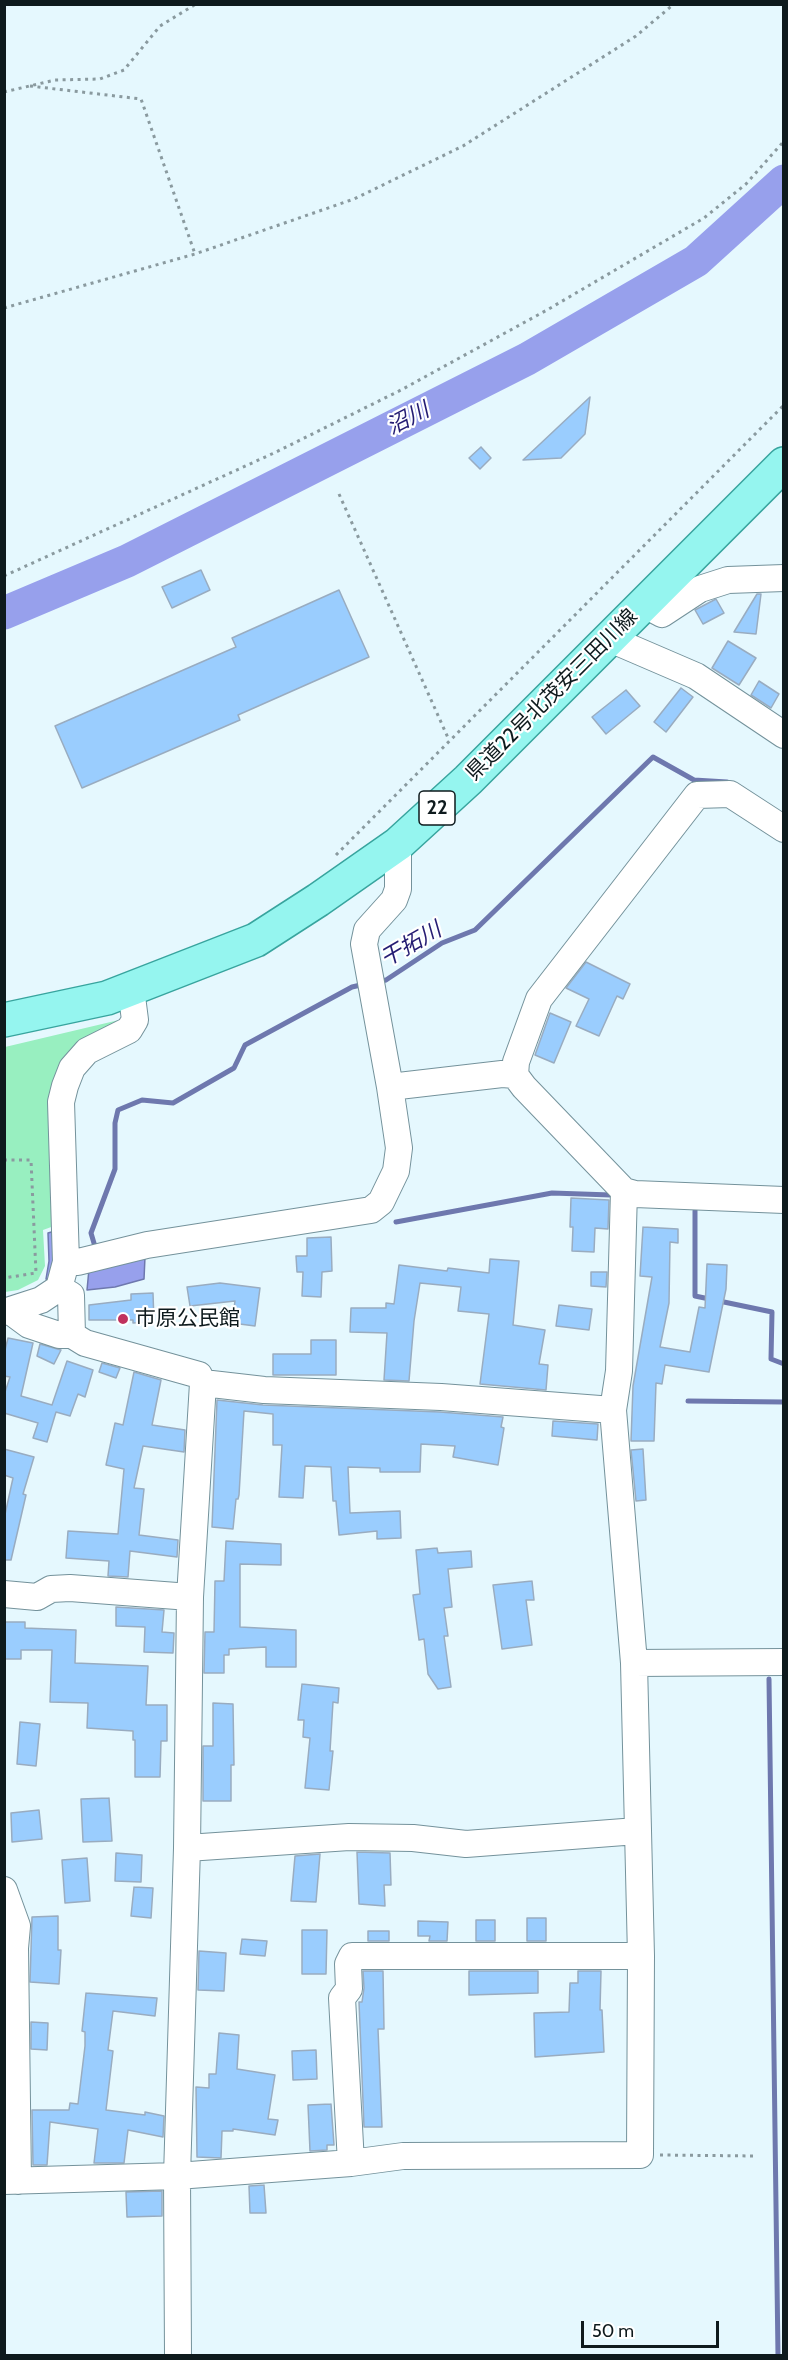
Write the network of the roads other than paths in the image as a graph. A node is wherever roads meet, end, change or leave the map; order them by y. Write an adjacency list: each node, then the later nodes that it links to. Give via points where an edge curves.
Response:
1 (783, 464): 3 (main road, 県道22号北茂安三田川線 / 22)
2 (783, 578): 3 (street, via 728,580 700,589 662,614)
3 (643, 604): 4 (main road, 県道22号北茂安三田川線 / 22)
4 (610, 639): 5 (street, via 696,676); 7 (main road, 県道22号北茂安三田川線 / 22)
5 (783, 735)
6 (783, 829): 10 (street, via 730,794 698,795 539,999)
7 (398, 844): 8 (main road, 県道22号北茂安三田川線 / 22, via 256,940); 11 (street, via 398,889 394,900 367,930 364,944)
8 (131, 989): 9 (main road, 県道22号北茂安三田川線 / 22, via 107,998); 14 (street, via 135,1020 129,1030 87,1051 72,1068 61,1102)
9 (4, 1020)
10 (515, 1075): 11 (street); 12 (street)
11 (390, 1087): 14 (street, via 399,1148 396,1171 381,1202 371,1210 147,1245)
12 (624, 1191): 13 (street); 19 (street, via 620,1371)
13 (783, 1200)
14 (66, 1262): 15 (street)
15 (59, 1288): 16 (street, via 41,1300); 17 (street, via 71,1296)
16 (7, 1311): 17 (street, via 29,1325)
17 (72, 1335): 18 (street, via 85,1343 199,1375)
18 (203, 1383): 19 (street); 21 (street)
19 (613, 1410): 23 (street)
20 (4, 1594): 21 (street, via 37,1597 51,1589 70,1588)
21 (190, 1597): 25 (street)
22 (783, 1662): 23 (street)
23 (634, 1663): 24 (street)
24 (637, 1831): 25 (street, via 466,1844 349,1837); 27 (street)
25 (187, 1848): 29 (street)
26 (4, 1890): 30 (street, via 17,1926)
27 (641, 1956): 28 (street, via 640,2155 403,2156); 28 (street, via 352,1956 348,1964 349,1989 342,1998)
28 (351, 2163): 29 (street)
29 (177, 2176): 30 (street); 31 (street)
30 (11, 2181)
31 (178, 2355)

